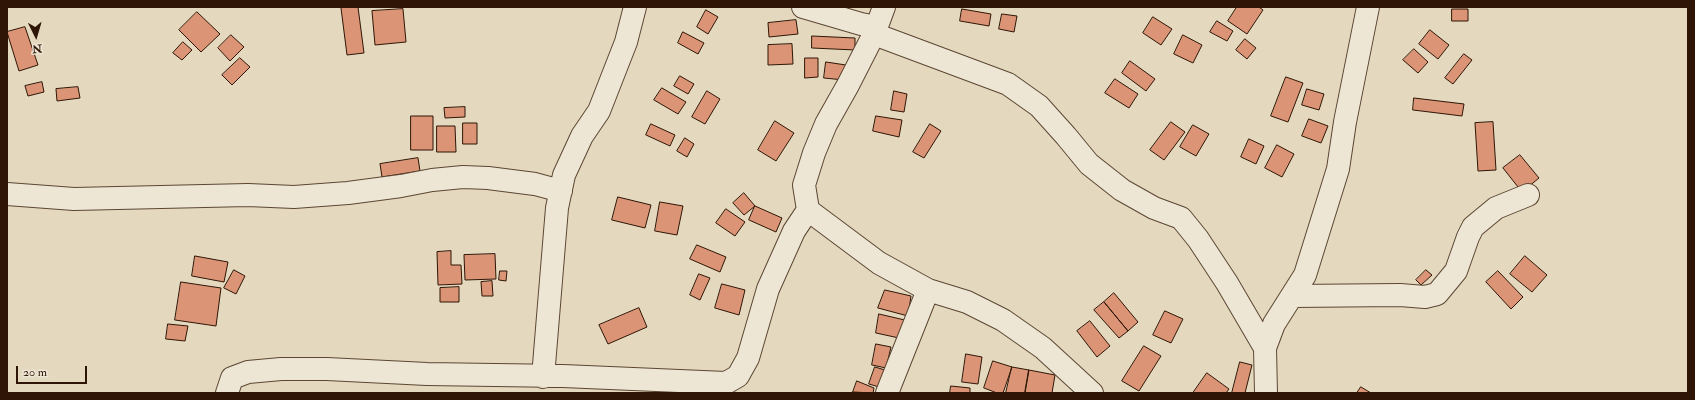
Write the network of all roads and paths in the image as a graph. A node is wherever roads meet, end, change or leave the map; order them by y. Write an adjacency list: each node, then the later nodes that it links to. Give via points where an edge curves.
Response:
1 (635, 7): 5 (street, via 626,42 599,111 582,136 564,175)
2 (803, 7): 4 (street, via 861,24)
3 (1368, 7): 10 (street, via 1344,122 1338,169 1305,275)
4 (878, 22): 8 (street, via 814,153 804,185); 11 (street, via 1008,84 1039,106 1089,164 1122,190 1154,208 1181,218 1227,283)
5 (561, 191): 6 (street, via 535,184 462,177 348,193 294,196 74,199); 12 (street, via 557,208)
6 (7, 194)
7 (1528, 196): 10 (street, via 1496,208 1473,227 1456,271 1437,294 1425,297)
8 (808, 210): 9 (street, via 879,263); 12 (street, via 794,231 768,289 748,358 738,376 726,383)
9 (928, 290): 14 (street); 15 (street, via 968,302 1003,320 1043,348)
10 (1292, 296): 11 (street, via 1274,324)
11 (1265, 348): 16 (street)
12 (556, 382): 13 (street, via 327,369 281,369 248,372 232,378)
13 (227, 393)
14 (886, 393)
15 (1092, 393)
16 (1266, 393)

